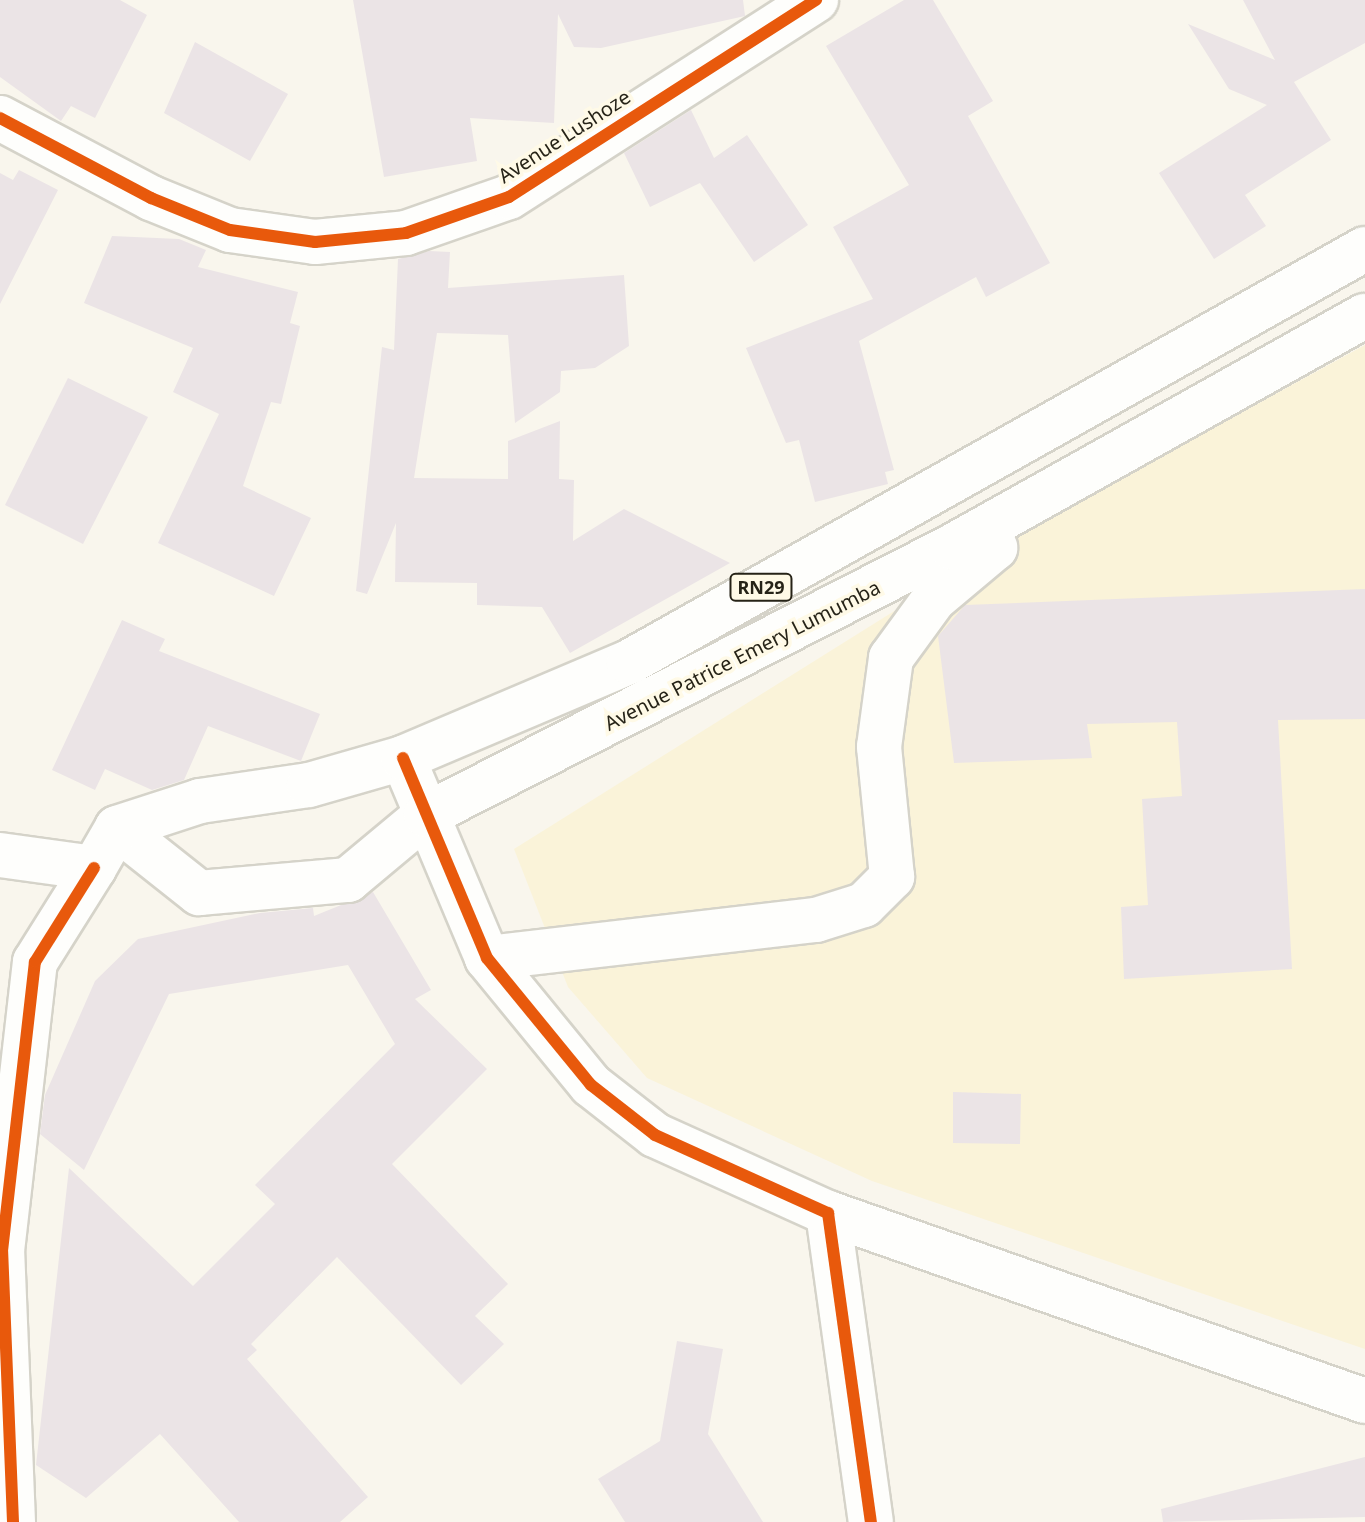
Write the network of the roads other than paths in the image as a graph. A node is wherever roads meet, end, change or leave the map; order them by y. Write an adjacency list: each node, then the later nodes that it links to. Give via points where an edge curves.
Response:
1 (816, 0): 2 (main road, Avenue Lushoze, via 509,197 406,233 315,242 230,230 151,198)
2 (0, 118)
3 (1365, 249): 6 (main road, RN29, via 629,662)
4 (1365, 316): 5 (main road, Avenue Patrice Emery Lumumba / RN29)
5 (951, 547): 7 (main road, Avenue Patrice Emery Lumumba / RN29); 11 (main road, via 995,548 934,599 891,658 879,747 892,877 864,905 816,920)
6 (403, 758): 7 (main road); 8 (main road, RN29, via 309,785 200,801)
7 (426, 815): 8 (main road, Avenue Patrice Emery Lumumba / RN29, via 348,880 199,893); 11 (main road)
8 (117, 828): 10 (main road)
9 (0, 855): 10 (main road)
10 (94, 868): 12 (main road)
11 (487, 958): 14 (main road, via 591,1085 655,1135)
12 (35, 962): 13 (main road); 16 (main road, via 2,1251)
13 (0, 987)
14 (828, 1213): 15 (main road); 17 (main road)
15 (1365, 1401)
16 (13, 1522)
17 (871, 1522)

